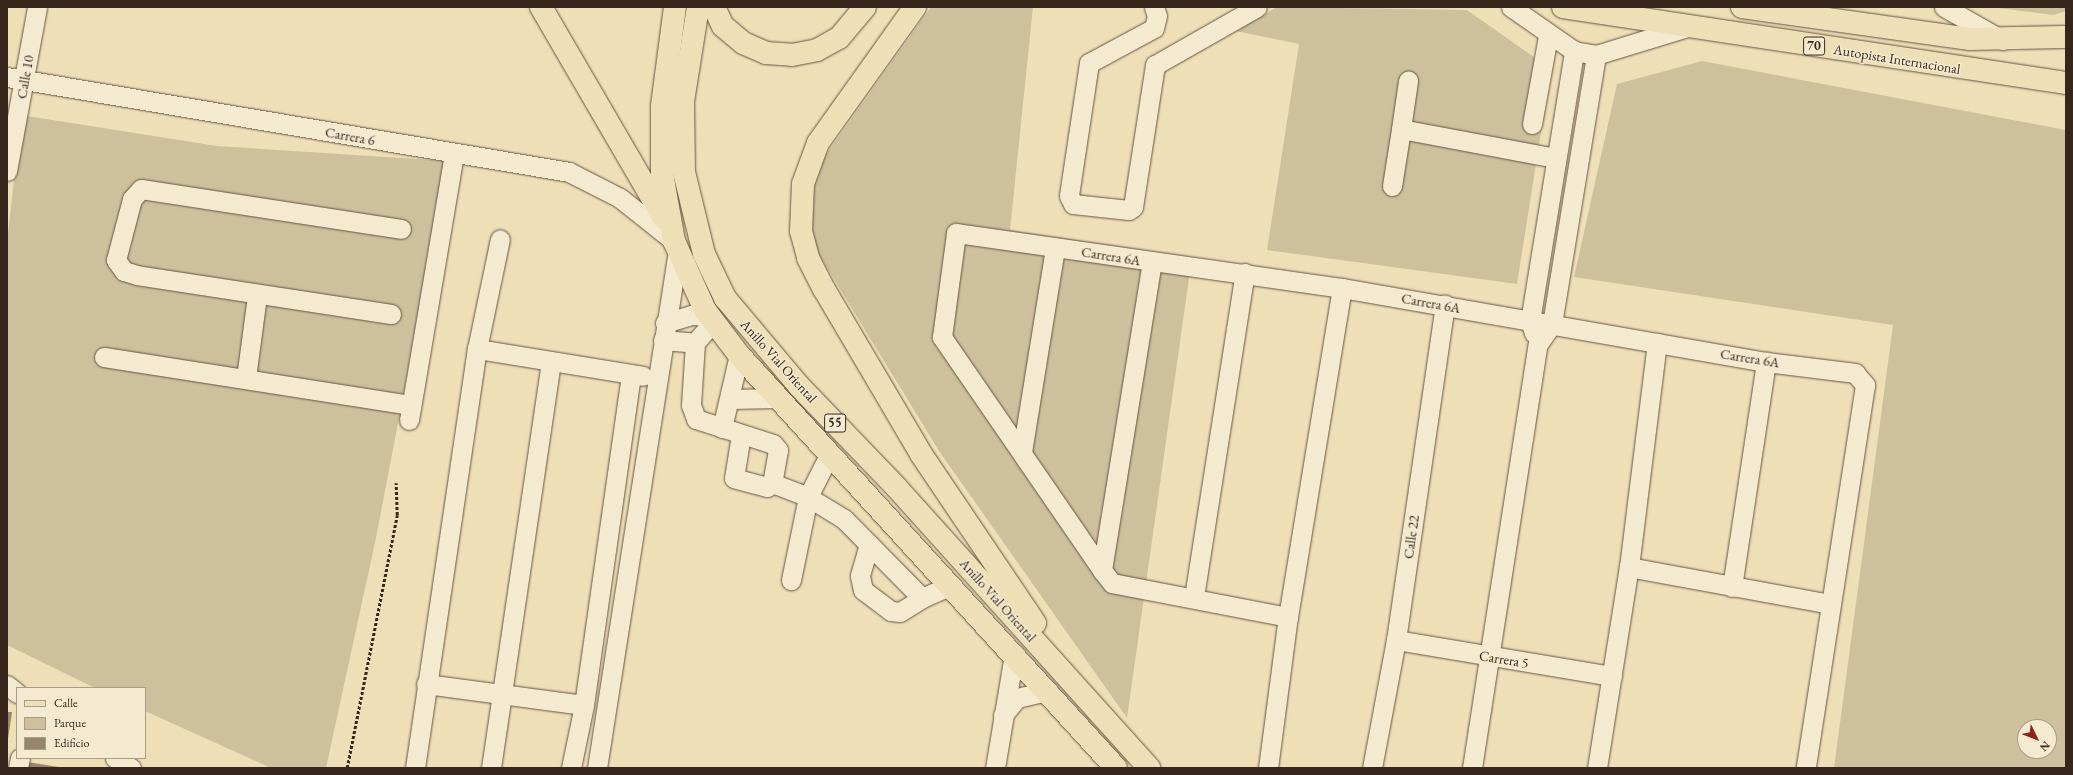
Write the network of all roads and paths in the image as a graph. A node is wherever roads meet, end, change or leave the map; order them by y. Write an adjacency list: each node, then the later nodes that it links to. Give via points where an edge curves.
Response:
1 (38, 7): 20 (street, Calle 10)
2 (541, 7): 31 (main road)
3 (675, 7): 31 (main road, Anillo Vial Oriental / 55, via 661,140)
4 (698, 7): 76 (main road, Anillo Vial Oriental / 55, via 683,102 684,172 704,254 725,298 799,386 897,488)
5 (714, 7): 6 (main road, via 723,26 743,43 766,53 792,55 817,50 840,38)
6 (865, 7)
7 (916, 7): 76 (main road, via 818,144 803,184 801,231 808,258 828,295 921,454 1040,631)
8 (1154, 7): 9 (street, via 1157,16 1154,28 1089,64 1068,196 1073,204 1128,210 1133,207 1155,65)
9 (1257, 7)
10 (1511, 7): 15 (street)
11 (1563, 7): 14 (main road, Autopista Internacional / 70)
12 (1742, 7): 17 (main road, Autopista Internacional / 70, via 1914,33)
13 (1944, 7): 17 (street)
14 (1687, 27): 19 (street); 22 (main road, Autopista Internacional / 70)
15 (1548, 36): 18 (street); 23 (street)
16 (2066, 37): 17 (main road, Autopista Internacional / 70)
17 (2002, 40)
18 (1574, 51): 19 (street); 26 (street)
19 (1596, 55): 41 (street)
20 (16, 78): 25 (street, Carrera 6); 27 (street, Calle 10)
21 (1408, 81): 24 (street)
22 (2066, 83)
23 (1532, 124)
24 (1401, 129): 26 (street); 28 (street)
25 (454, 154): 31 (street, Carrera 6, via 569,172 620,198); 52 (street, via 410,412)
26 (1556, 158): 40 (street)
27 (7, 171)
28 (1392, 186)
29 (401, 229): 36 (street, via 156,190 141,189 132,199 116,260 124,271)
30 (500, 239): 46 (street)
31 (674, 240): 39 (main road, Anillo Vial Oriental / 55); 42 (street)
32 (1055, 248): 33 (street, Carrera 6A); 58 (street); 58 (street, Carrera 6A, via 956,233 942,337)
33 (1152, 262): 34 (street, Carrera 6A); 65 (street)
34 (1245, 273): 35 (street, Carrera 6A); 69 (street)
35 (1342, 288): 37 (street, Carrera 6A); 72 (street)
36 (257, 296): 38 (street); 52 (street)
37 (1445, 305): 40 (street, Carrera 6A); 73 (street, Calle 22)
38 (391, 314)
39 (711, 319): 42 (street, via 692,315); 44 (street); 47 (main road, Anillo Vial Oriental / 55)
40 (1530, 321): 41 (street, Carrera 6A); 45 (street)
41 (1552, 324): 43 (street, Carrera 6A); 45 (street)
42 (664, 331): 44 (street); 53 (street)
43 (1657, 343): 50 (street, Carrera 6A); 64 (street)
44 (695, 344): 56 (street, via 691,405 696,419)
45 (1538, 344): 75 (street)
46 (477, 349): 49 (street); 78 (street)
47 (739, 355): 54 (main road, Anillo Vial Oriental / 55); 55 (street)
48 (104, 357): 52 (street)
49 (552, 362): 51 (street); 82 (street)
50 (1766, 362): 68 (street); 71 (street, Carrera 6A, via 1855,373 1865,385)
51 (631, 374): 53 (street); 83 (street)
52 (246, 378)
53 (658, 378): 91 (street)
54 (778, 398): 55 (street); 59 (main road, Anillo Vial Oriental / 55)
55 (730, 399): 56 (street)
56 (722, 428): 57 (street)
57 (741, 435): 61 (street, via 773,444 778,450); 61 (street, via 734,478 767,487)
58 (1022, 452): 65 (street)
59 (830, 453): 62 (street); 67 (main road, Anillo Vial Oriental / 55)
60 (396, 483): 87 (path, via 397,515)
61 (772, 483): 62 (street)
62 (808, 497): 63 (street, via 828,507); 66 (street)
63 (869, 544): 70 (street); 70 (street, via 860,576 863,590 891,611 900,612)
64 (1628, 567): 68 (street); 77 (street)
65 (1102, 570): 69 (street, via 1112,583)
66 (791, 580)
67 (951, 585): 70 (street); 74 (main road, Anillo Vial Oriental / 55)
68 (1732, 587): 71 (street)
69 (1194, 597): 72 (street)
70 (922, 598)
71 (1831, 604): 99 (street)
72 (1288, 617): 95 (street)
73 (1396, 640): 75 (street, Carrera 5); 96 (street, Calle 22)
74 (1014, 654): 81 (main road, Anillo Vial Oriental / 55); 84 (street)
75 (1488, 656): 77 (street, Carrera 5); 97 (street)
76 (1053, 662): 94 (main road, Anillo Vial Oriental / 55)
77 (1612, 676): 98 (street)
78 (426, 684): 82 (street); 88 (street)
79 (7, 685): 80 (street)
80 (16, 691)
81 (1048, 691): 84 (street, via 1017,698); 93 (main road, Anillo Vial Oriental / 55)
82 (503, 695): 83 (street); 89 (street)
83 (584, 706): 90 (street)
84 (1003, 715): 92 (street)
85 (117, 759): 86 (street)
86 (131, 768)
87 (347, 768)
88 (415, 768)
89 (491, 768)
90 (571, 768)
91 (596, 768)
92 (996, 768)
93 (1116, 768)
94 (1149, 768)
95 (1268, 768)
96 (1372, 768)
97 (1472, 768)
98 (1597, 768)
99 (1806, 768)

